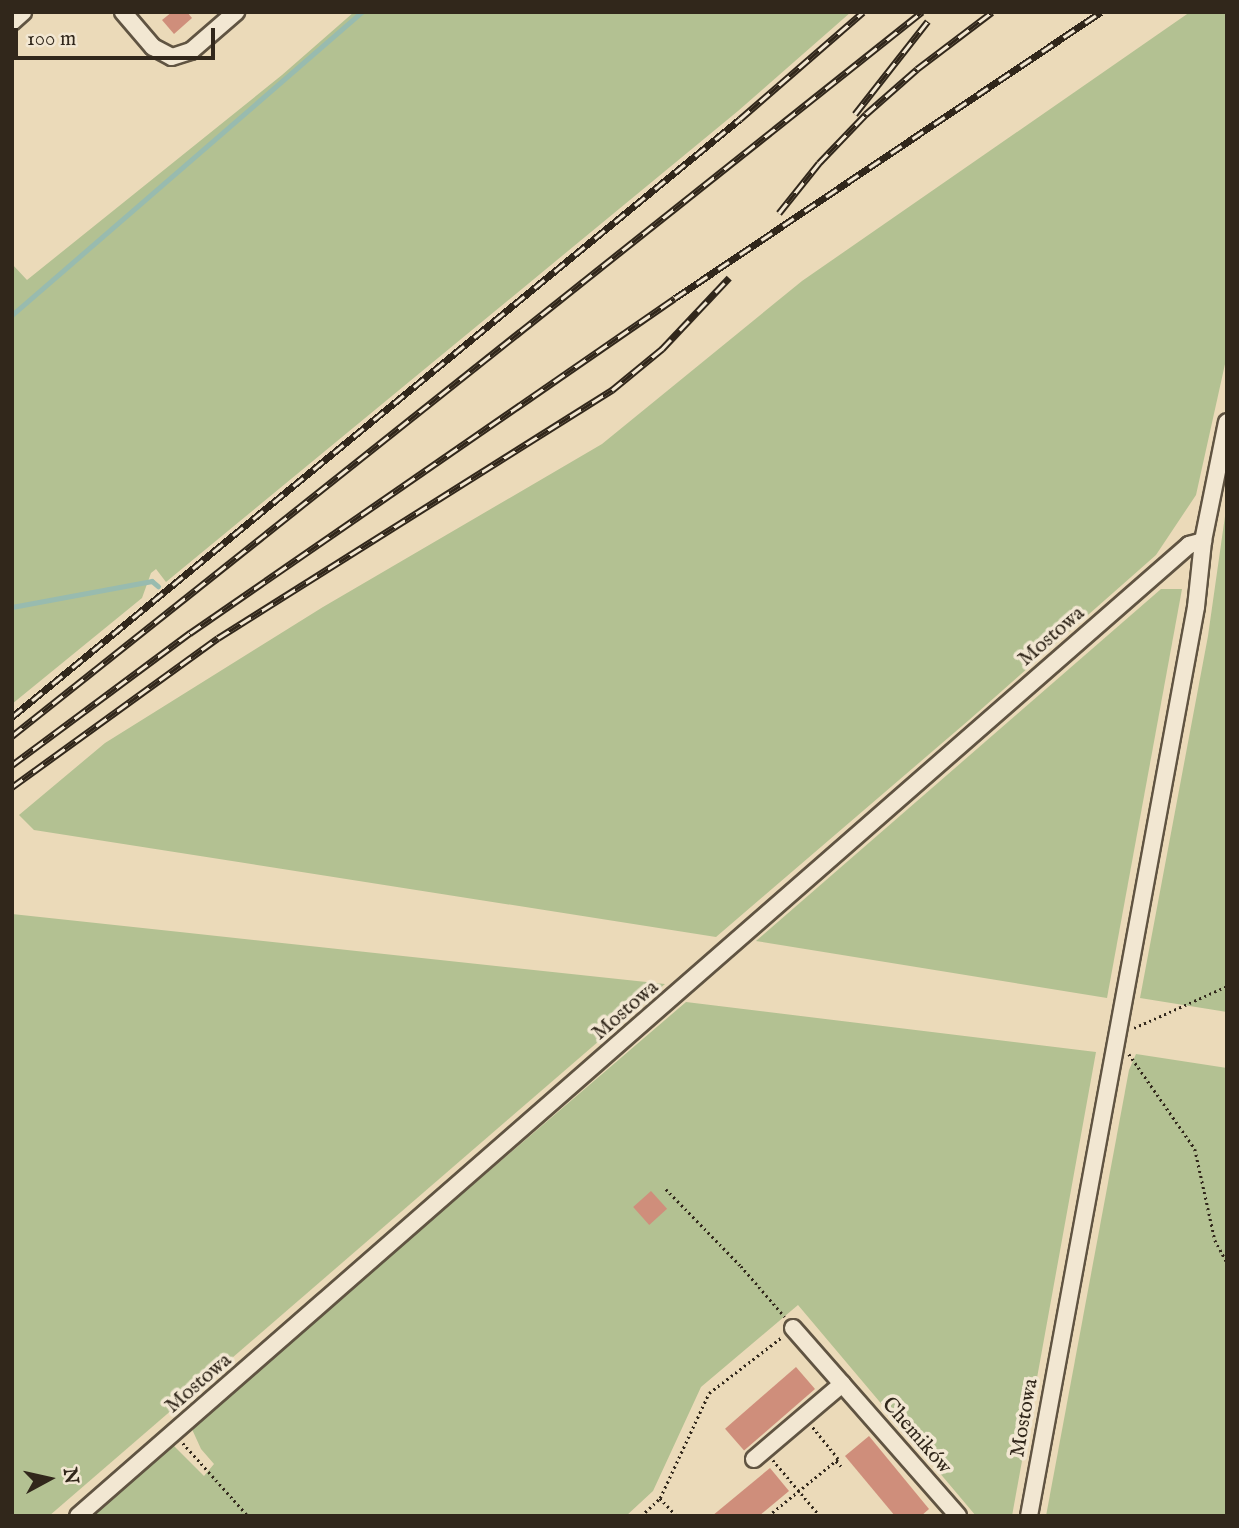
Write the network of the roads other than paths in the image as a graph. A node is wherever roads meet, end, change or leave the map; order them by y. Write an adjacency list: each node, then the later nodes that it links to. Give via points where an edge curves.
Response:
1 (23, 12): 4 (street)
2 (123, 12): 3 (street, via 153,47 172,57 191,51)
3 (236, 12)
4 (12, 22)
5 (1227, 422): 6 (street, Mostowa)
6 (1203, 541): 10 (street, Mostowa, via 1189,545); 12 (street, Mostowa, via 1196,607)
7 (793, 1328): 8 (street, Chemików)
8 (842, 1384): 9 (street); 11 (street, Chemików)
9 (759, 1454)
10 (78, 1516)
11 (958, 1516)
12 (1029, 1516)

